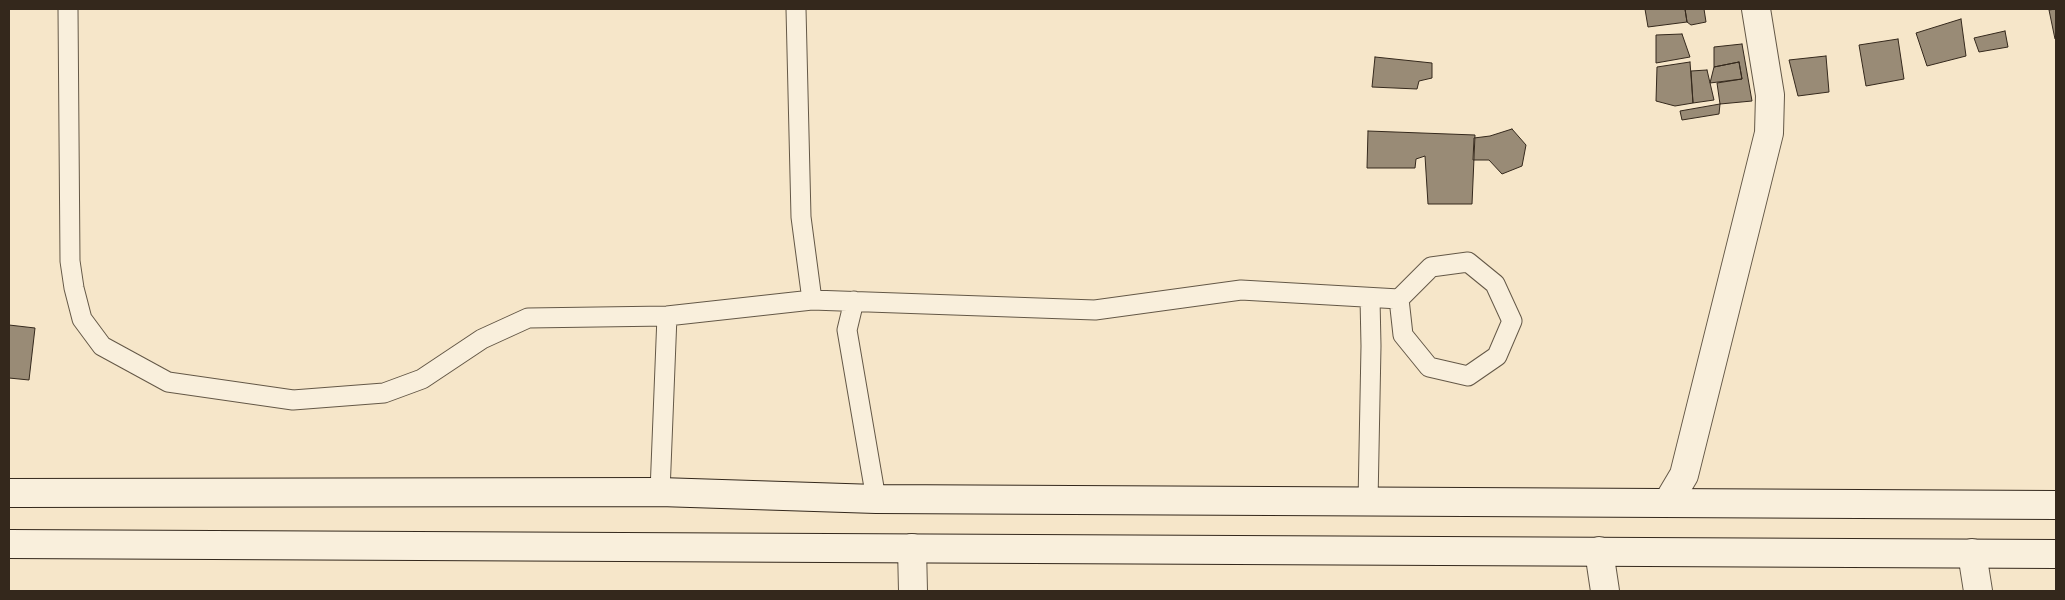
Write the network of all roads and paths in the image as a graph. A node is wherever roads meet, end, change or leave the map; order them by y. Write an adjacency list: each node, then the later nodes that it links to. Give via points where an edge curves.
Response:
1 (68, 9): 8 (lane, via 70,261 82,319 102,346 168,382 293,400 384,393 422,380 482,339 528,318)
2 (796, 9): 5 (lane, via 801,217)
3 (1756, 9): 13 (main road, via 1770,95 1769,133 1684,475)
4 (1370, 298): 6 (lane); 7 (lane, via 1241,290 1095,310); 12 (lane)
5 (812, 300): 7 (lane); 8 (lane)
6 (1398, 300): 6 (lane, via 1431,267 1468,262 1495,284 1512,321 1497,356 1468,376 1429,367 1403,335)
7 (854, 301): 11 (lane, via 847,330)
8 (667, 316): 9 (lane)
9 (660, 492): 10 (main road); 11 (main road)
10 (9, 493)
11 (876, 499): 12 (main road)
12 (1368, 502): 13 (main road)
13 (1668, 502): 14 (main road)
14 (2056, 505)
15 (9, 544): 16 (main road)
16 (912, 548): 17 (main road); 20 (main road)
17 (1599, 552): 18 (main road); 21 (main road)
18 (1972, 553): 19 (main road); 22 (main road)
19 (2056, 554)
20 (913, 591)
21 (1605, 591)
22 (1978, 591)

